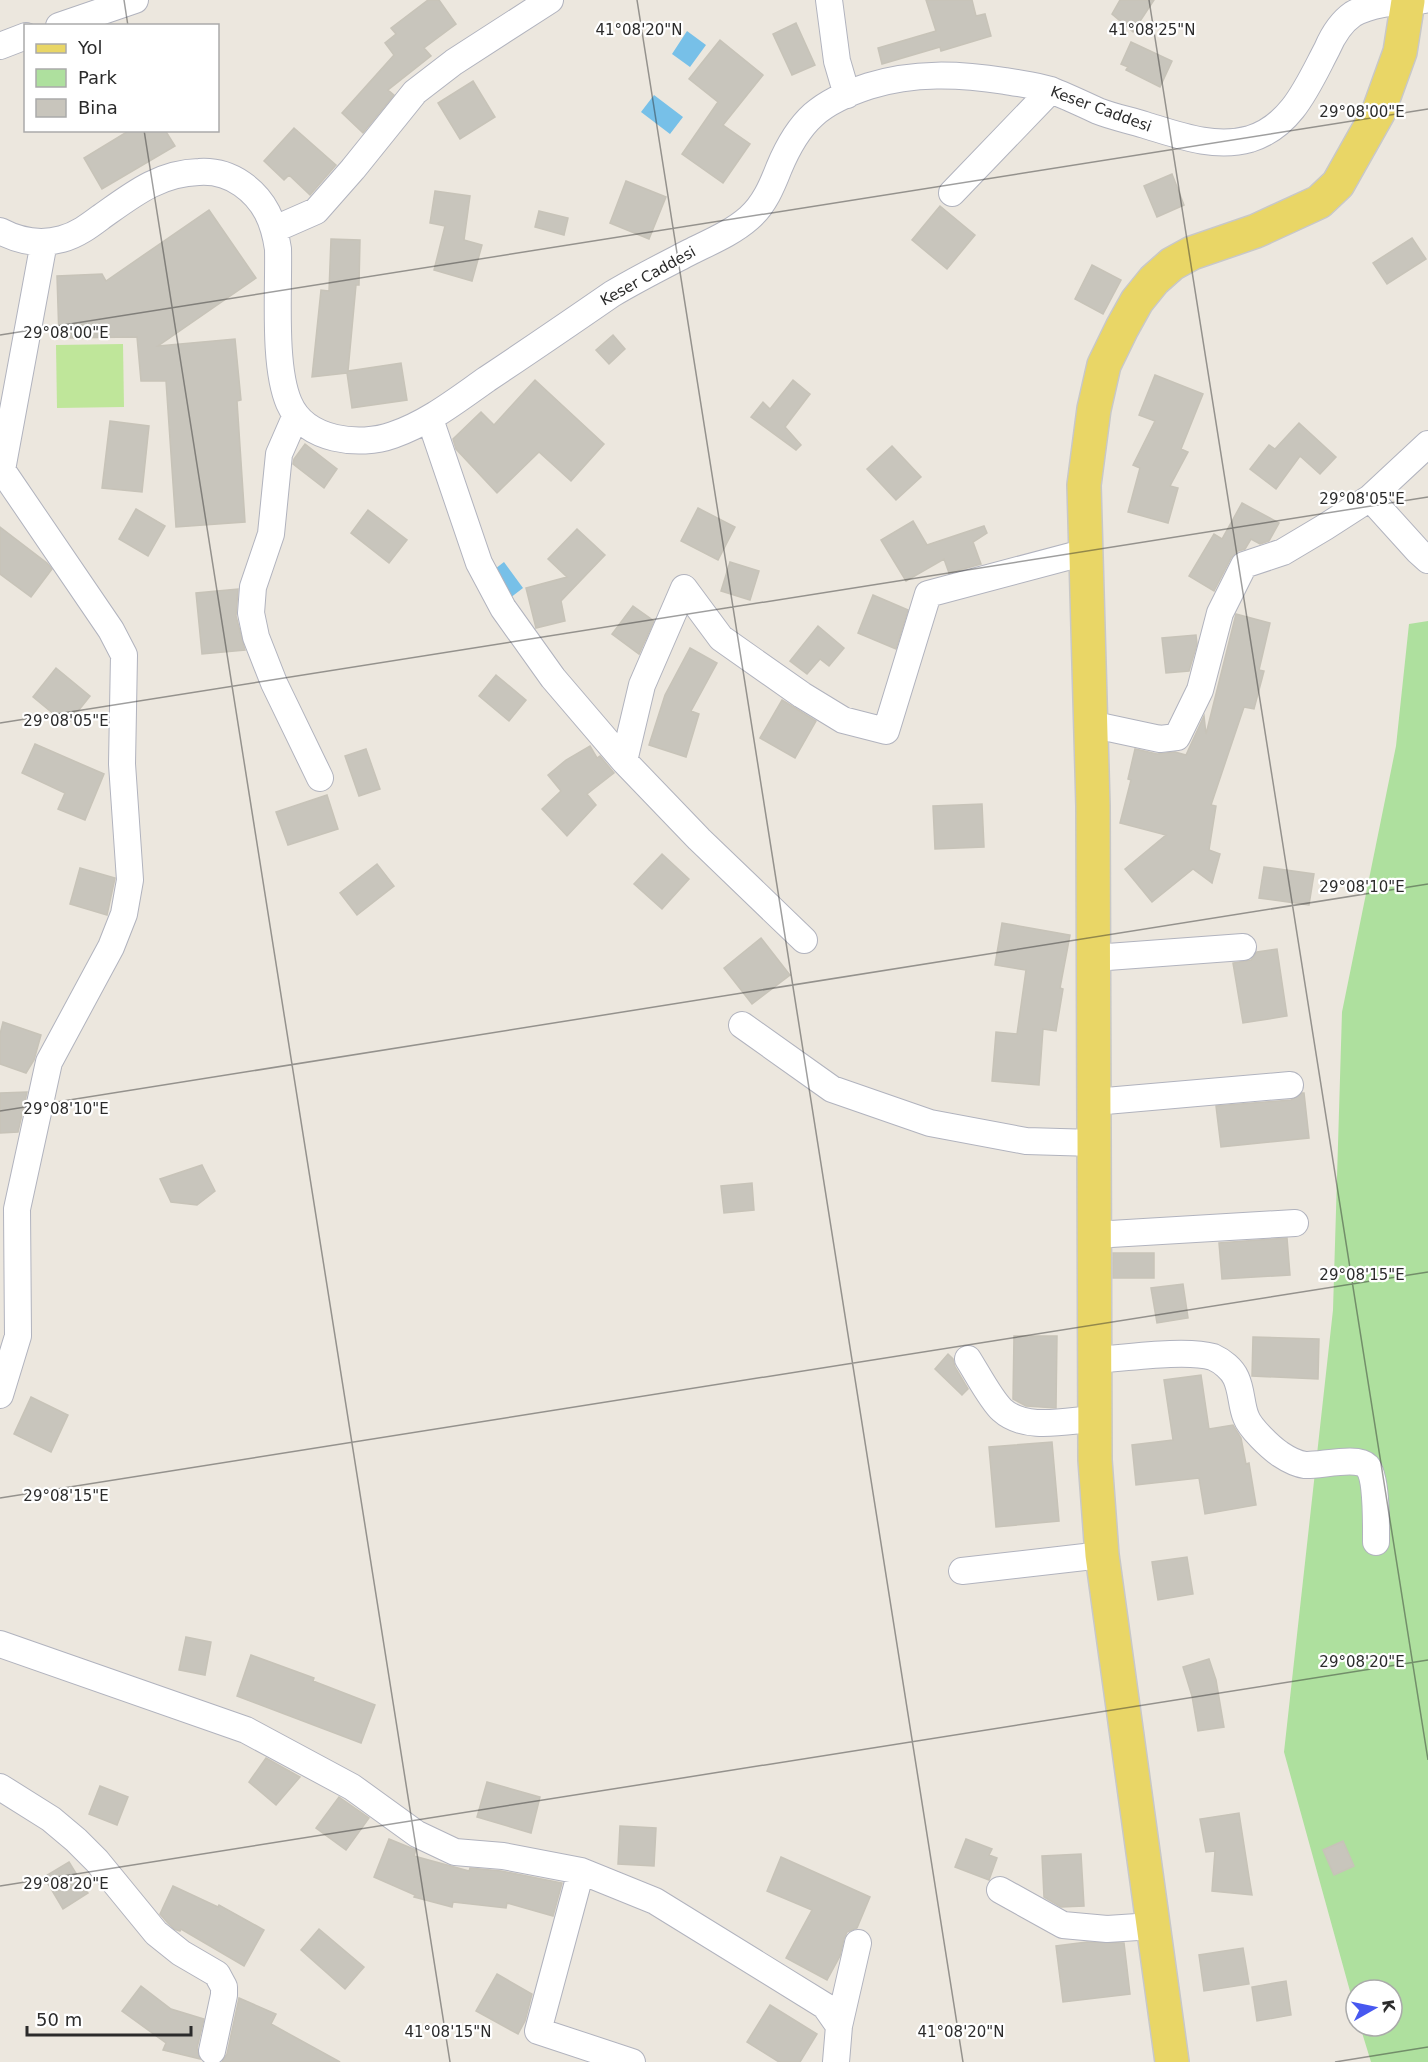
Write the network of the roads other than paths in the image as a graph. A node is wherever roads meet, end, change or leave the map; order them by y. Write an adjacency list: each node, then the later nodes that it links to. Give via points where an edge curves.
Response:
1 (135, 0): 5 (street)
2 (550, 0): 11 (street, via 415,92 316,211)
3 (829, 0): 9 (street, via 837,61)
4 (1416, 1): 8 (street, Keser Caddesi, via 1369,7 1343,22 1293,110 1268,131 1251,139 1215,142 1187,138 1100,112); 19 (main road, via 1378,113 1338,184 1319,202 1172,264 1137,301 1104,365 1094,409 1084,485)
5 (64, 24)
6 (24, 37): 7 (street)
7 (0, 46)
8 (1051, 90): 9 (street, Keser Caddesi, via 946,74 892,80); 10 (street)
9 (847, 95): 15 (street, Keser Caddesi, via 822,107 799,129 770,190 749,218 612,294)
10 (952, 193)
11 (275, 230): 13 (street, via 262,203 250,190 237,180 207,171 154,181 79,232); 14 (street, via 280,368 289,404)
12 (0, 231): 13 (street, via 22,240)
13 (44, 242): 17 (street)
14 (296, 415): 15 (street, Keser Caddesi, via 322,434 358,441 391,436); 23 (street, via 279,454 271,534 253,586 251,613 274,683)
15 (430, 419): 22 (street, via 479,563 503,608 553,678)
16 (1428, 444): 18 (street)
17 (1, 471): 35 (street, via 111,630 124,655 122,764 129,880 124,914 111,947 49,1062 17,1209 18,1336)
18 (1370, 498): 20 (street); 21 (street, via 1283,552 1244,565 1220,613 1200,690 1178,737 1160,739)
19 (1086, 552): 21 (main road); 22 (street, via 928,594 886,731 843,720 721,638 684,588 642,685)
20 (1428, 560)
21 (1090, 724): 26 (main road)
22 (624, 761): 24 (street)
23 (320, 778)
24 (804, 940)
25 (1243, 947): 26 (street)
26 (1094, 958): 29 (main road)
27 (742, 1025): 30 (street, via 832,1089 930,1124 1026,1141)
28 (1290, 1085): 29 (street)
29 (1094, 1102): 30 (main road)
30 (1094, 1143): 32 (main road)
31 (1295, 1223): 32 (street)
32 (1094, 1235): 34 (main road)
33 (968, 1359): 36 (street, via 1000,1409 1012,1418 1024,1422)
34 (1095, 1360): 36 (main road); 37 (street, via 1198,1354 1215,1358 1236,1377 1246,1419 1281,1455 1302,1465 1358,1461 1367,1466 1376,1510)
35 (0, 1395)
36 (1094, 1419): 38 (main road)
37 (1376, 1542)
38 (1102, 1555): 39 (street); 44 (main road)
39 (962, 1571)
40 (0, 1644): 42 (street, via 246,1730 352,1787 417,1833 455,1852 503,1856)
41 (0, 1787): 47 (street, via 76,1840 156,1933 217,1974 224,1995)
42 (581, 1871): 46 (street, via 655,1901 825,2006); 48 (street, via 538,2031)
43 (1000, 1890): 44 (street, via 1063,1925 1107,1929)
44 (1153, 1926): 50 (main road)
45 (858, 1943): 46 (street)
46 (839, 2026): 49 (street)
47 (212, 2051)
48 (632, 2062)
49 (836, 2062)
50 (1172, 2062)

